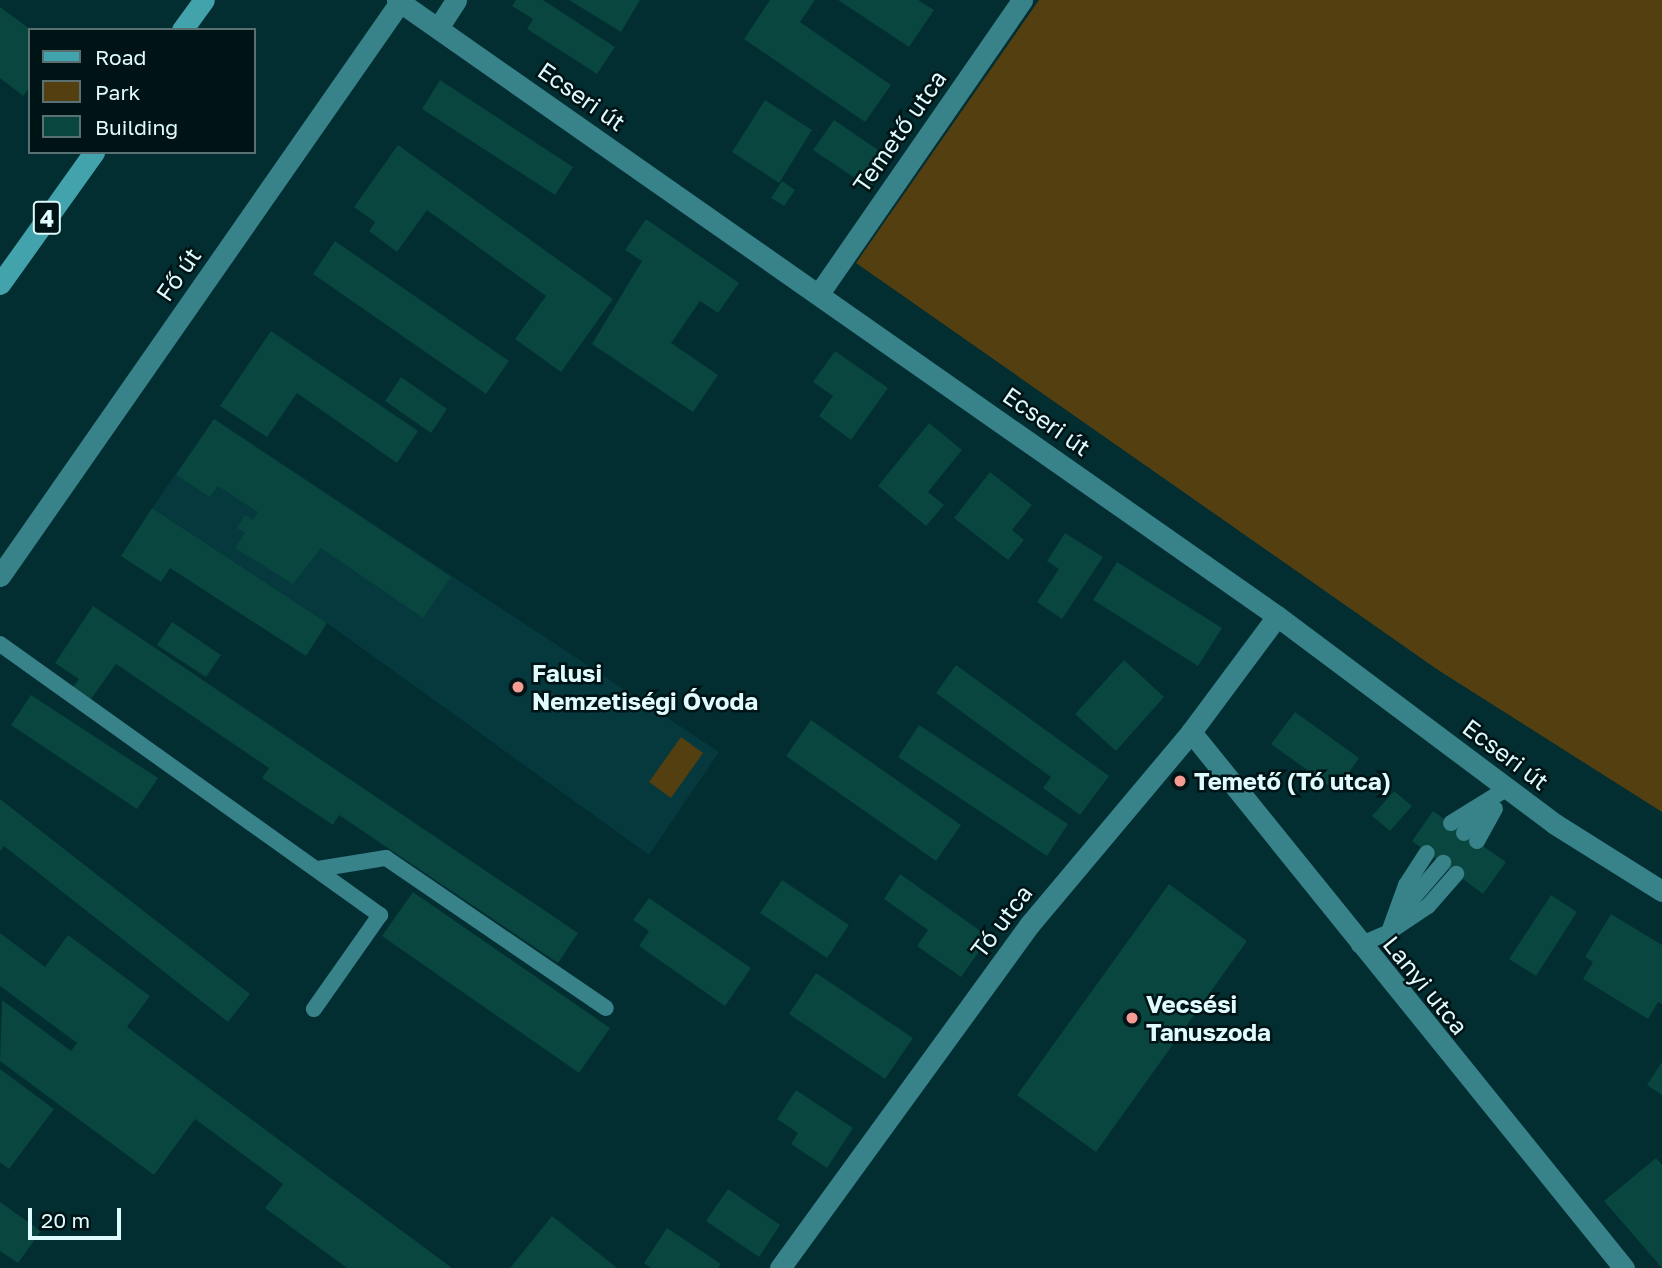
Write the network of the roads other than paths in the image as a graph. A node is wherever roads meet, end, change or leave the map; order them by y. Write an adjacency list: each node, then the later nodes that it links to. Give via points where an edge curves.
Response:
1 (204, 0): 5 (main road)
2 (456, 0): 6 (street)
3 (1022, 0): 9 (street, Temető utca)
4 (398, 1): 6 (street, Ecseri út); 10 (street, Fő út)
5 (183, 28)
6 (438, 28): 9 (street, Ecseri út)
7 (93, 154): 8 (main road, 4)
8 (0, 284)
9 (820, 292): 11 (street, Ecseri út)
10 (0, 576)
11 (1277, 616): 13 (street, Tó utca); 14 (street, Ecseri út)
12 (0, 643): 17 (lane)
13 (1191, 732): 22 (street, Lanyi utca); 25 (street, Tó utca, via 1030,924)
14 (1506, 789): 14 (lane, via 1464,832); 19 (street, Ecseri út)
15 (1427, 853): 20 (lane, via 1406,885)
16 (1443, 863): 20 (lane)
17 (317, 869): 23 (lane, via 386,858); 24 (lane, via 380,915)
18 (1457, 874): 21 (lane, via 1428,906)
19 (1662, 891)
20 (1398, 915): 21 (lane)
21 (1389, 932): 22 (lane)
22 (1359, 945): 26 (street, Lanyi utca)
23 (606, 1008)
24 (314, 1009)
25 (780, 1268)
26 (1624, 1268)

